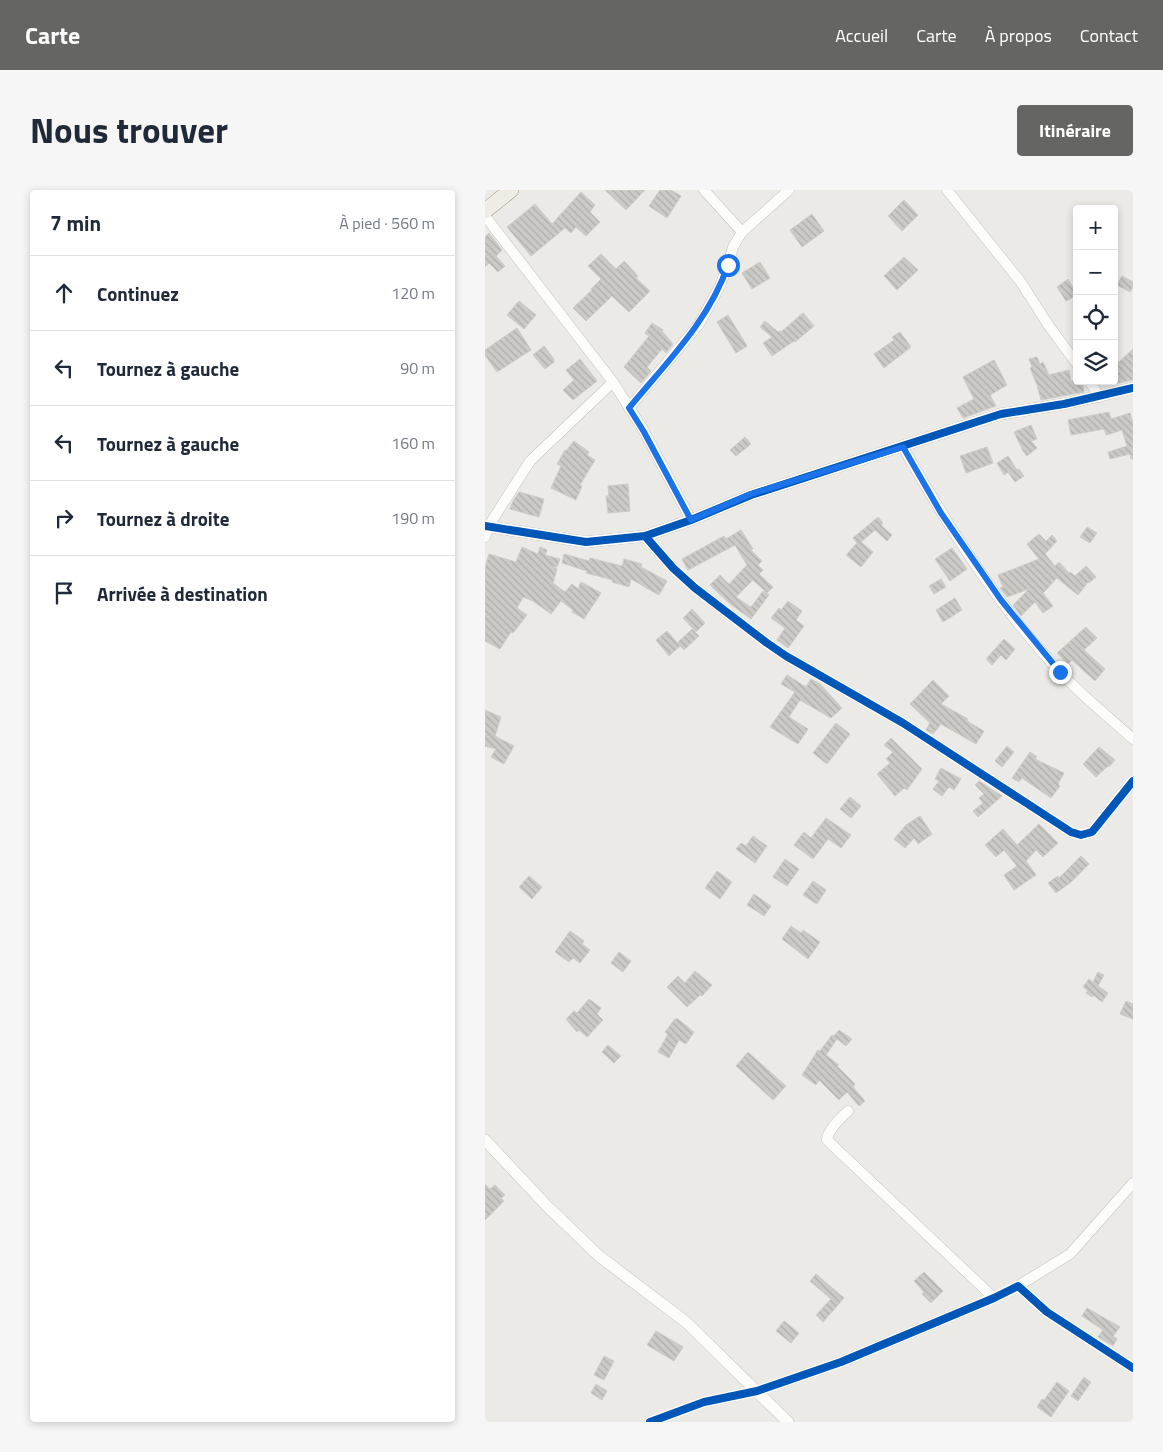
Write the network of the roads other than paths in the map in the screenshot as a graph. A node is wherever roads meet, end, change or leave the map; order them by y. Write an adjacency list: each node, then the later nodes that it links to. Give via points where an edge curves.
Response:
1 (511, 190): 5 (main road)
2 (704, 190): 7 (street)
3 (789, 190): 7 (street)
4 (947, 190): 8 (street, via 1020,280)
5 (485, 211)
6 (485, 216): 9 (street)
7 (742, 232): 13 (street, via 733,247 720,286 702,318)
8 (1073, 359)
9 (613, 382): 13 (street); 16 (street, via 530,461)
10 (1092, 385): 12 (street)
11 (1133, 388): 12 (street)
12 (1100, 397): 14 (street, via 1001,414)
13 (629, 408): 15 (street)
14 (903, 447): 15 (street, via 751,494); 18 (street, via 941,513 1001,600 1060,672)
15 (691, 520): 17 (street)
16 (486, 530): 17 (street, via 586,542)
17 (645, 536): 19 (street, via 695,588 767,643 903,723 1071,832 1081,835 1092,832)
18 (1133, 739)
19 (1133, 781)
20 (847, 1111): 24 (street, via 827,1135 827,1140)
21 (486, 1145): 26 (street, via 599,1256 686,1322)
22 (1133, 1183): 23 (street, via 1070,1254)
23 (1018, 1286): 24 (street); 25 (street, via 1047,1312)
24 (994, 1298): 26 (street, via 841,1362)
25 (1133, 1368)
26 (757, 1390): 27 (street, via 704,1402); 28 (street)
27 (650, 1422)
28 (788, 1422)

